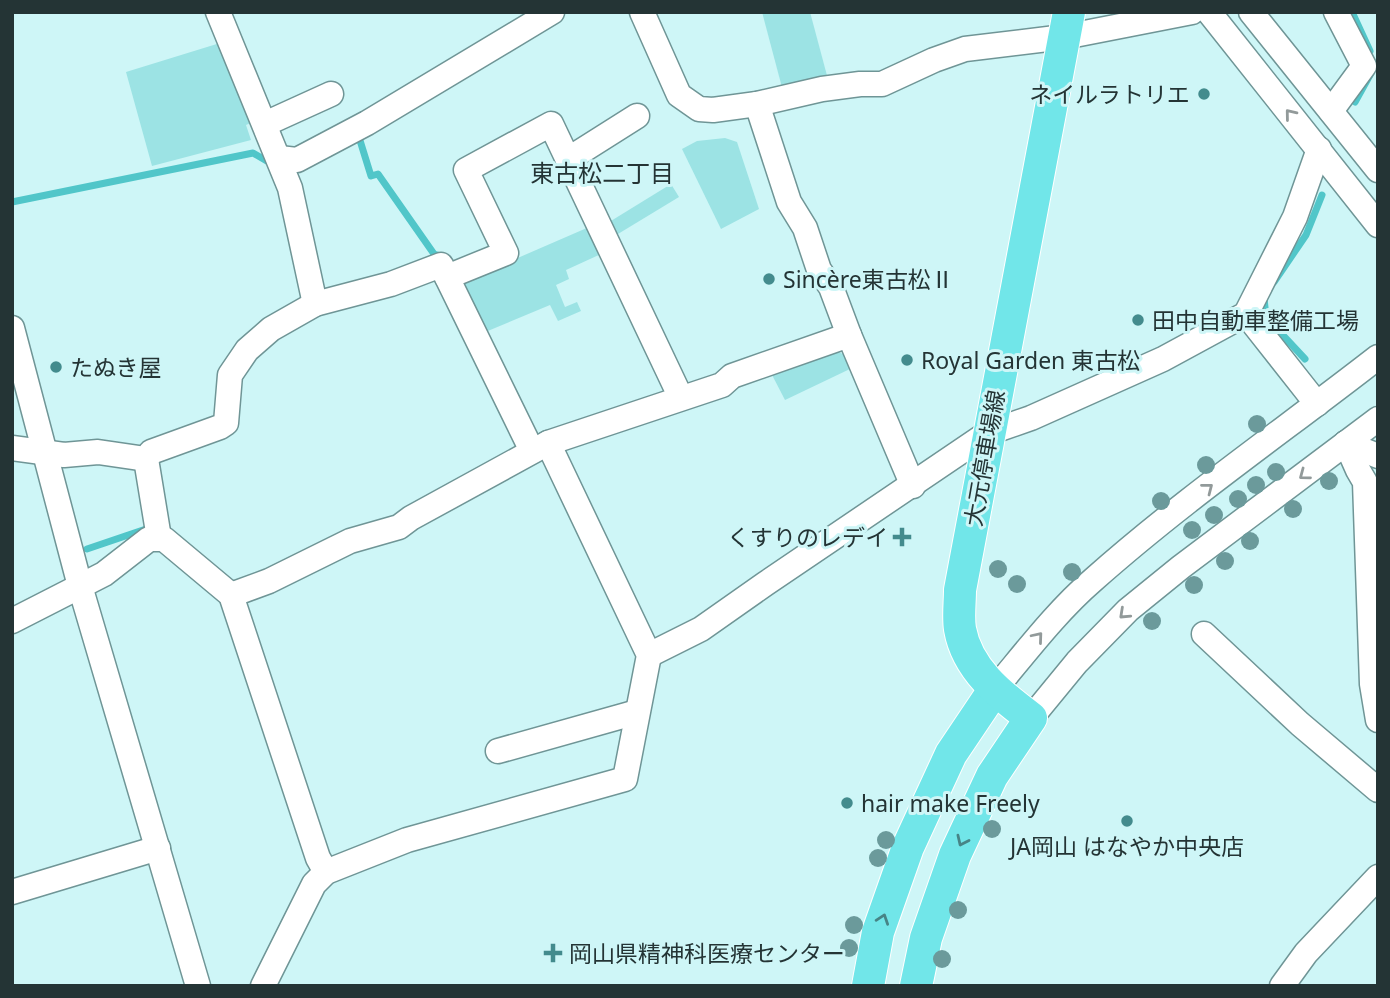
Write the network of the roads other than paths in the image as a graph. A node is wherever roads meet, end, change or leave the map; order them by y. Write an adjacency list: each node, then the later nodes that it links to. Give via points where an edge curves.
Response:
1 (218, 12): 14 (street)
2 (552, 12): 17 (street, via 343,136 297,160)
3 (642, 12): 11 (street, via 679,95 699,109)
4 (1192, 12): 8 (street)
5 (1209, 12): 15 (street, one-way to 5)
6 (1251, 12): 12 (street)
7 (1336, 12): 9 (street)
8 (1066, 25): 11 (street, via 965,49 882,84 822,89); 29 (main road, 大元停車場線)
9 (1370, 65): 12 (street)
10 (331, 94): 14 (street)
11 (757, 104): 24 (street, via 789,202 805,228)
12 (1331, 111): 18 (street)
13 (637, 116): 16 (street)
14 (265, 124): 17 (street)
15 (1319, 149): 19 (street); 22 (street, via 1295,218)
16 (569, 159): 20 (street, via 551,124 466,170 506,253); 26 (street)
17 (281, 163): 21 (street)
18 (1378, 170)
19 (1378, 225)
20 (452, 275): 21 (street, via 441,265); 31 (street)
21 (315, 304): 34 (street, via 247,349 230,375 226,423)
22 (1246, 314): 27 (street); 29 (street, via 1163,359)
23 (12, 328): 33 (street)
24 (849, 335): 26 (street); 36 (street)
25 (1378, 357): 27 (street)
26 (681, 398): 31 (street)
27 (1317, 404): 43 (street, one-way to 27, via 1092,581)
28 (1378, 419): 30 (street)
29 (988, 433): 36 (street); 43 (main road, 大元停車場線, via 960,590 960,629 970,658)
30 (1346, 443): 35 (street); 45 (street, one-way to 45, via 1128,610); 46 (street, via 1365,482 1372,684)
31 (540, 447): 39 (street, via 399,527 350,541); 42 (street)
32 (12, 448): 33 (street)
33 (43, 451): 34 (street, via 64,456); 38 (street)
34 (151, 454): 37 (street)
35 (1378, 456)
36 (913, 486): 42 (street, via 701,629)
37 (159, 538): 38 (street, via 149,539 104,574); 39 (street)
38 (80, 586): 40 (street); 49 (street)
39 (231, 595): 50 (street)
40 (12, 621)
41 (1204, 634): 48 (street)
42 (649, 655): 44 (street)
43 (994, 690): 45 (main road, 大元停車場線); 55 (main road, one-way to 43, via 878,932 908,847 951,754)
44 (638, 712): 47 (street); 50 (street, via 625,779 407,840)
45 (1031, 718): 56 (main road, one-way to 56, via 992,776 955,855 926,938)
46 (1378, 720)
47 (498, 751)
48 (1378, 790)
49 (158, 848): 52 (street); 53 (street)
50 (326, 872): 54 (street, via 313,884)
51 (1378, 877): 57 (street, via 1306,953)
52 (12, 892)
53 (198, 986)
54 (263, 986)
55 (867, 986)
56 (916, 986)
57 (1282, 986)

